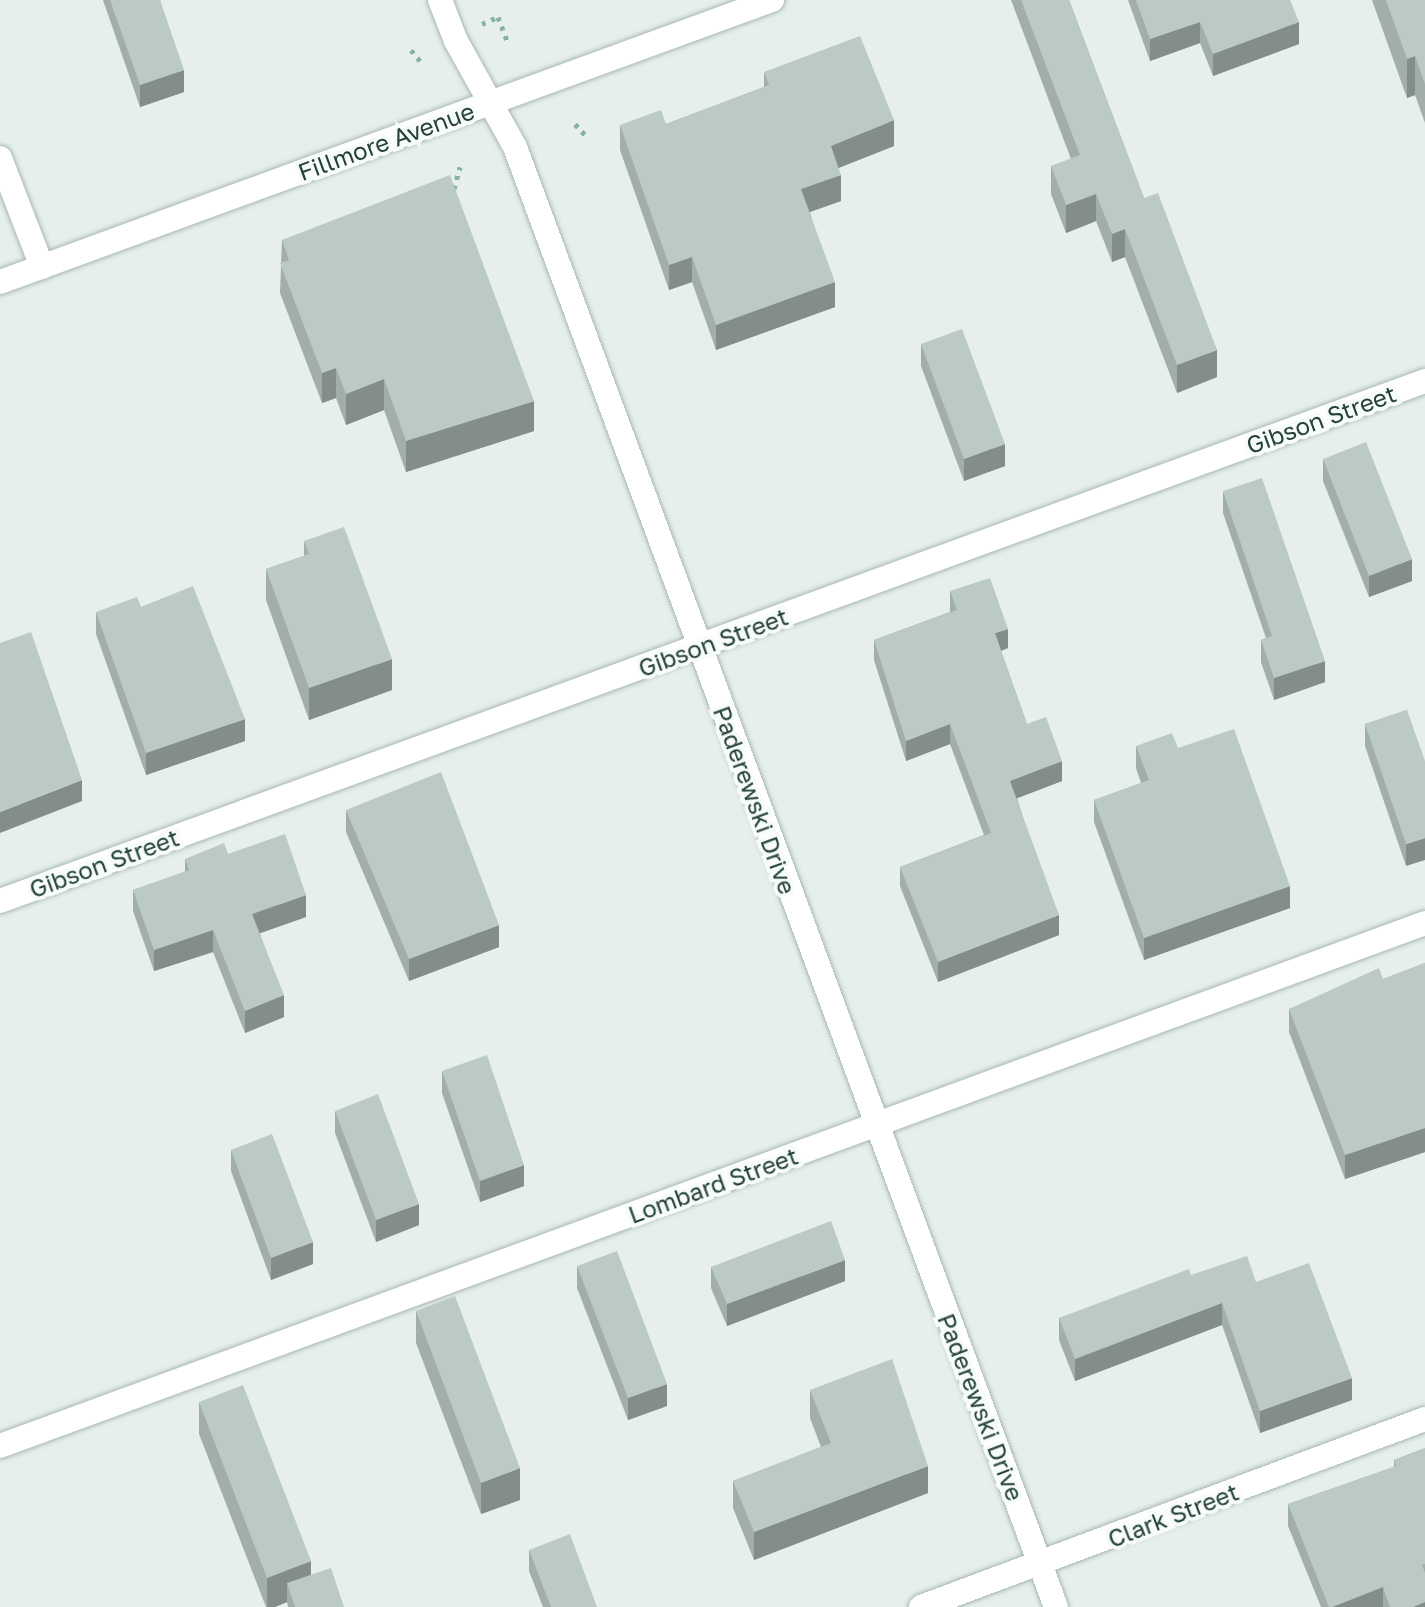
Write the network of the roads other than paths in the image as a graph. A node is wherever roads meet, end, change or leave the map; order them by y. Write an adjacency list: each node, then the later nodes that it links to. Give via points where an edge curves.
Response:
1 (440, 0): 3 (street, Paderewski Drive)
2 (772, 0): 3 (street, Fillmore Avenue)
3 (491, 103): 5 (street, Fillmore Avenue); 8 (street, Paderewski Drive, via 515,147)
4 (0, 158): 5 (street)
5 (42, 267): 6 (street, Fillmore Avenue)
6 (0, 282)
7 (1425, 381): 8 (street, Gibson Street)
8 (698, 647): 9 (street, Gibson Street); 11 (street, Paderewski Drive)
9 (0, 901)
10 (1425, 923): 11 (street, Lombard Street)
11 (876, 1126): 13 (street, Lombard Street); 14 (street, Paderewski Drive)
12 (1425, 1419): 14 (street, Clark Street)
13 (0, 1446)
14 (1040, 1565): 15 (street, Clark Street); 16 (street, Paderewski Drive)
15 (921, 1607)
16 (1056, 1607)

